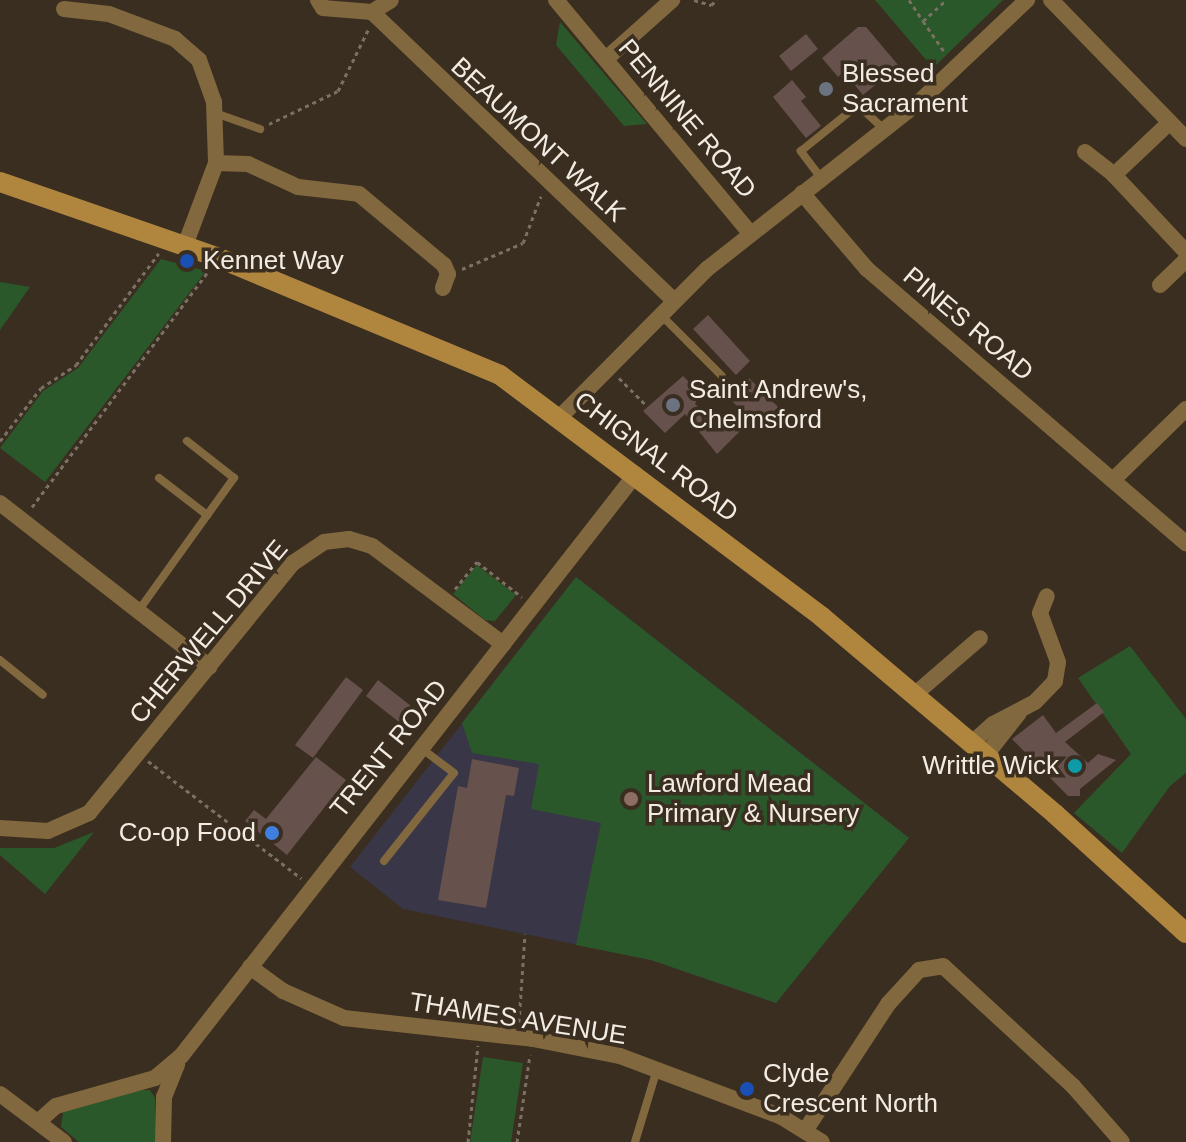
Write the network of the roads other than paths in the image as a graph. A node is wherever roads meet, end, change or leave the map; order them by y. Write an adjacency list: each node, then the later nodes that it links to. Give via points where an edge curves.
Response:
1 (318, 0): 8 (street, via 323,8)
2 (391, 0): 8 (street)
3 (556, 0): 9 (street, PENNINE ROAD)
4 (672, 0): 9 (street)
5 (1027, 0): 13 (street)
6 (1051, 0): 11 (street)
7 (64, 9): 10 (street, via 109,14 175,39 199,60)
8 (374, 15): 27 (street, BEAUMONT WALK)
9 (606, 59): 21 (street, PENNINE ROAD)
10 (215, 112): 12 (lane); 16 (street)
11 (1169, 123): 14 (street); 17 (street)
12 (260, 129)
13 (884, 130): 18 (street); 18 (lane, via 858,105 801,151)
14 (1185, 137)
15 (1085, 152): 17 (street)
16 (216, 163): 22 (street); 25 (street, via 248,164 298,187 359,194)
17 (1114, 175): 23 (street)
18 (821, 178): 20 (street)
19 (0, 182): 22 (street, CHIGNAL ROAD)
20 (802, 193): 21 (street); 35 (street, PINES ROAD, via 867,269)
21 (750, 233): 27 (street)
22 (175, 244): 31 (street, CHIGNAL ROAD, via 484,366)
23 (1186, 252)
24 (1186, 260): 26 (street)
25 (446, 281)
26 (1160, 285)
27 (674, 301): 28 (street)
28 (660, 315): 29 (lane); 31 (street)
29 (722, 376)
30 (1186, 409): 35 (street)
31 (560, 417): 33 (street, CHIGNAL ROAD)
32 (187, 441): 37 (lane, via 234,478)
33 (636, 474): 42 (street, TRENT ROAD); 46 (street, CHIGNAL ROAD)
34 (159, 478): 37 (lane)
35 (1115, 478): 38 (street, PINES ROAD)
36 (0, 503): 40 (street)
37 (207, 515): 40 (lane)
38 (1186, 543)
39 (1047, 596): 48 (street, via 1040,613 1058,671 1050,689)
40 (139, 610): 44 (street)
41 (980, 638): 46 (street)
42 (503, 644): 44 (street, CHERWELL DRIVE, via 372,546 349,539 324,542 293,563); 47 (street, TRENT ROAD)
43 (0, 660): 45 (lane)
44 (210, 667): 49 (street, CHERWELL DRIVE, via 89,813 48,831)
45 (43, 695)
46 (914, 695): 48 (street, CHIGNAL ROAD)
47 (421, 748): 50 (lane, via 454,773); 52 (street, TRENT ROAD)
48 (979, 749): 51 (street, CHIGNAL ROAD)
49 (0, 828)
50 (384, 861)
51 (1186, 933)
52 (250, 967): 53 (street, TRENT ROAD); 54 (street, THAMES AVENUE, via 283,991 344,1018 525,1039)
53 (182, 1055): 56 (street, TRENT ROAD, via 155,1078 56,1106); 59 (street, TRENT ROAD, via 165,1088)
54 (657, 1068): 57 (street, THAMES AVENUE, via 780,1116); 60 (lane)
55 (0, 1094): 56 (street)
56 (38, 1122): 58 (street)
57 (805, 1131): 61 (street, THAMES AVENUE); 62 (street, via 888,1004 919,970 943,966 1073,1086)
58 (64, 1142)
59 (163, 1142)
60 (635, 1142)
61 (822, 1142)
62 (1122, 1142)

